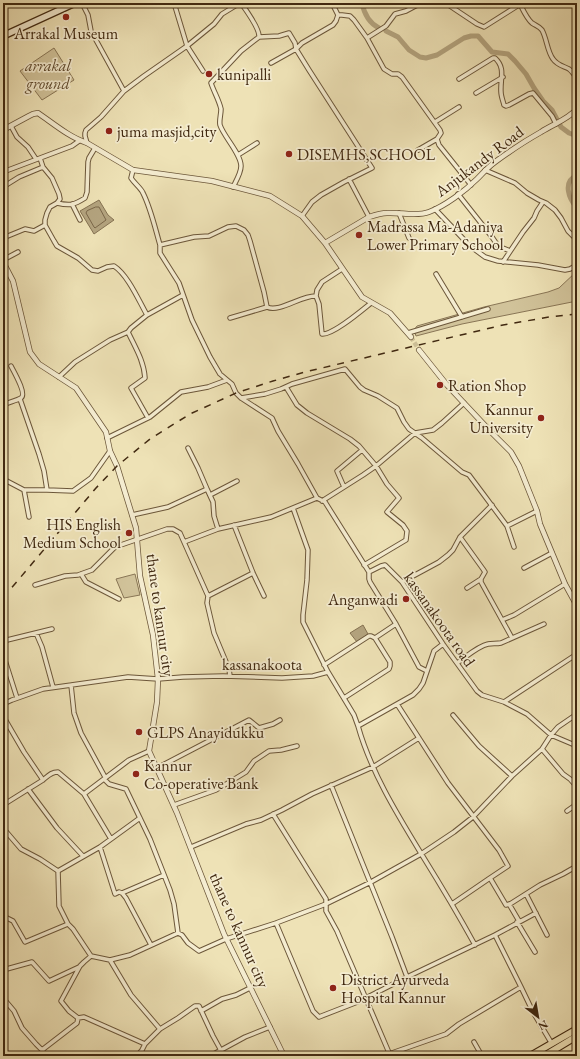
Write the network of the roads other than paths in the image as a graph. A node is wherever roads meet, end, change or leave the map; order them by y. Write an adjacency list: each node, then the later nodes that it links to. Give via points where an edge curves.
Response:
1 (75, 3): 11 (main road)
2 (82, 3): 21 (street, via 88,15 91,32)
3 (174, 3): 14 (street)
4 (332, 3): 10 (street)
5 (421, 3): 13 (street, via 395,14 386,26)
6 (443, 3): 9 (street, via 484,27)
7 (512, 3): 9 (street)
8 (242, 4): 12 (street); 14 (street, via 222,14)
9 (519, 5): 19 (street, via 532,22 540,27 553,60 572,71)
10 (338, 15): 13 (street, via 350,16); 15 (street, via 333,25)
11 (3, 36)
12 (259, 37): 15 (street, via 288,33); 35 (street, via 241,51 211,83 220,104 220,124)
13 (367, 38): 25 (street, via 384,69 402,77)
14 (187, 46): 17 (street); 21 (street)
15 (296, 49): 16 (street); 41 (street, via 372,168)
16 (271, 63)
17 (203, 71)
18 (503, 77): 20 (street, via 498,60 492,58); 22 (street); 26 (street, via 501,92 504,105 533,94)
19 (577, 78)
20 (459, 79)
21 (124, 92): 32 (street, via 86,130 84,133)
22 (476, 93)
23 (459, 107): 25 (street)
24 (577, 109): 26 (street, Anjukandy Road)
25 (435, 122): 29 (street, via 441,132)
26 (556, 124): 39 (street, Anjukandy Road, via 519,145)
27 (11, 126): 28 (street); 30 (street, via 38,113); 36 (street)
28 (3, 130)
29 (437, 139): 34 (street); 42 (street)
30 (79, 141): 32 (street); 36 (street)
31 (258, 143): 35 (street)
32 (87, 144): 33 (street)
33 (95, 148): 38 (street); 48 (street, via 88,162 86,196)
34 (418, 150)
35 (238, 155): 43 (street, via 241,166)
36 (38, 158): 37 (street); 40 (street)
37 (43, 168): 44 (street, via 19,177); 46 (street, via 52,178 59,194 60,199)
38 (133, 170): 43 (street); 59 (street, via 131,178 144,194)
39 (485, 170): 42 (street, Anjukandy Road); 47 (street, via 516,183)
40 (3, 172)
41 (349, 179): 51 (street, via 312,202); 52 (street)
42 (471, 185): 45 (street, Anjukandy Road)
43 (233, 186): 51 (street, via 270,196)
44 (3, 187)
45 (458, 194): 49 (street, Anjukandy Road); 60 (street, via 496,244)
46 (57, 202): 48 (street); 54 (street, via 50,207 45,217)
47 (543, 202): 57 (street, via 555,210); 60 (street)
48 (72, 204): 53 (street)
49 (435, 209): 50 (street, Anjukandy Road, via 428,213); 62 (street, via 477,252)
50 (399, 213): 52 (street, Anjukandy Road, via 387,212); 56 (street)
51 (302, 216): 58 (street)
52 (369, 217): 58 (street, Anjukandy Road)
53 (80, 220)
54 (45, 226): 55 (street, via 34,230 25,229); 72 (street, via 57,246 92,270 98,271 114,266 118,269 128,281)
55 (3, 238)
56 (409, 238)
57 (577, 240)
58 (326, 243): 65 (street)
59 (160, 245): 67 (street, via 160,253 179,283); 70 (street, via 209,236 228,227 241,228 248,235)
60 (510, 251): 62 (street)
61 (18, 252): 63 (street)
62 (503, 262): 64 (street, via 565,270)
63 (4, 264): 79 (street, thane to kannur city, via 13,281 30,352 39,364)
64 (577, 265)
65 (342, 269): 68 (street, via 322,282); 69 (street, via 362,297)
66 (436, 274): 73 (street)
67 (183, 295): 72 (street); 80 (street, via 210,357 220,374)
68 (316, 296): 69 (street, via 322,334 335,330); 70 (street, via 275,308)
69 (371, 303): 76 (street, via 390,313)
70 (267, 306): 74 (street)
71 (488, 309): 73 (street)
72 (147, 315): 75 (street)
73 (462, 317): 76 (street)
74 (230, 318)
75 (128, 332): 79 (street, via 75,362); 86 (street, via 142,362 145,378 131,388)
76 (409, 335)
77 (419, 350): 84 (street)
78 (11, 366): 83 (street, via 23,393)
79 (59, 377): 88 (street, thane to kannur city, via 76,388 106,432)
80 (227, 380): 82 (street); 86 (street, via 181,392)
81 (286, 387): 82 (street); 87 (street, via 345,369 364,390 398,408 404,422); 91 (street, via 297,405 350,439)
82 (241, 398): 100 (street, via 272,418)
83 (20, 399): 85 (street); 98 (street, via 40,454)
84 (464, 402): 87 (street, via 433,430); 104 (street, via 511,452)
85 (3, 405)
86 (148, 418): 88 (street)
87 (415, 433): 92 (street); 102 (street, via 469,475)
88 (107, 438): 90 (street, thane to kannur city)
89 (188, 448): 96 (street)
90 (110, 450): 98 (street, via 91,478 74,490); 105 (street, thane to kannur city)
91 (362, 450): 92 (street); 95 (street, via 336,471)
92 (376, 466): 95 (street); 115 (street, via 399,498 387,512 403,525 407,531 406,540)
93 (3, 479): 97 (street)
94 (237, 481): 99 (street)
95 (344, 487): 101 (street)
96 (207, 489): 99 (street); 105 (street, via 168,507)
97 (24, 490): 98 (street); 106 (street)
98 (47, 490)
99 (210, 495): 109 (street)
100 (316, 498): 101 (street); 103 (street)
101 (322, 500): 115 (street)
102 (492, 505): 108 (street); 110 (street)
103 (293, 508): 107 (street, via 271,517); 141 (street, via 308,550 303,622)
104 (537, 511): 108 (street); 114 (street)
105 (132, 515): 111 (street, thane to kannur city)
106 (29, 517)
107 (234, 525): 109 (street); 118 (street)
108 (507, 526): 113 (street)
109 (218, 529): 112 (street)
110 (460, 537): 120 (street, via 485,572); 121 (street, via 453,550 439,562)
111 (137, 539): 112 (street, via 167,528 180,533); 119 (street, via 115,547 92,570); 145 (street, thane to kannur city, via 140,576 153,635)
112 (184, 542): 125 (street)
113 (514, 547)
114 (552, 553): 116 (street); 122 (street)
115 (364, 565): 117 (street)
116 (524, 568)
117 (369, 572): 121 (street, kassanakoota road, via 385,565); 130 (street, via 370,582)
118 (253, 573): 125 (street); 126 (street)
119 (81, 574): 123 (street); 127 (street, via 86,582)
120 (481, 578): 124 (street); 129 (street)
121 (402, 582): 137 (street, kassanakoota road)
122 (565, 584): 128 (street); 129 (street)
123 (35, 585)
124 (467, 588)
125 (208, 596): 144 (street, via 207,603 214,633)
126 (264, 596)
127 (119, 599)
128 (577, 606)
129 (502, 620): 135 (street)
130 (396, 624): 134 (street); 142 (street, via 419,667)
131 (544, 624): 135 (street)
132 (52, 629): 133 (street)
133 (36, 633): 136 (street); 147 (street)
134 (375, 638): 141 (street, via 369,636); 149 (street, via 390,662 389,669)
135 (512, 638): 140 (street, via 501,643 483,645)
136 (3, 641)
137 (443, 644): 140 (street, kassanakoota road); 142 (street, via 434,651)
138 (3, 654): 148 (street)
139 (577, 654): 150 (street)
140 (457, 663): 150 (street, kassanakoota road, via 477,691)
141 (324, 665): 143 (street)
142 (427, 671): 152 (street, via 419,689)
143 (328, 672): 144 (street, kassanakoota, via 313,676 282,678); 149 (street)
144 (230, 676): 145 (street, kassanakoota)
145 (158, 679): 146 (street, kassanakoota, via 128,677); 163 (street, thane to kannur city)
146 (71, 685): 147 (street, kassanakoota); 167 (street, via 74,713 81,733)
147 (53, 687): 148 (street, kassanakoota)
148 (17, 698): 151 (street, kassanakoota)
149 (344, 698): 157 (street)
150 (504, 702): 158 (street, kassanakoota road, via 527,714)
151 (3, 704)
152 (397, 704): 157 (street); 159 (street)
153 (453, 714): 166 (street, via 479,746)
154 (577, 714): 158 (street)
155 (3, 716): 168 (street)
156 (280, 720): 165 (street, via 259,728 249,720)
157 (358, 726): 164 (street)
158 (550, 735): 161 (street, kassanakoota road); 162 (street)
159 (419, 738): 164 (street); 178 (street)
160 (297, 746): 175 (street, via 269,751 254,761 246,772 216,790)
161 (577, 746)
162 (542, 749): 166 (street); 170 (street)
163 (149, 751): 165 (street, thane to kannur city); 167 (street, via 129,760)
164 (373, 767): 169 (street); 184 (street)
165 (157, 768): 175 (street, thane to kannur city)
166 (512, 776): 178 (street)
167 (104, 778): 172 (street); 179 (street, via 109,784 126,789)
168 (43, 780): 171 (street); 172 (street, via 49,774 58,772)
169 (331, 786): 177 (street); 190 (street)
170 (577, 787)
171 (28, 790): 174 (street); 185 (street, via 57,828)
172 (84, 794): 181 (street)
173 (577, 804): 176 (street)
174 (3, 805)
175 (174, 805): 183 (street, thane to kannur city)
176 (567, 812)
177 (273, 814): 183 (street); 193 (street, via 326,899)
178 (473, 817): 184 (street); 189 (street, via 508,866)
179 (140, 818): 181 (street); 188 (street)
180 (3, 828): 187 (street, via 21,849)
181 (111, 839): 182 (street)
182 (100, 847): 185 (street); 191 (street, via 115,894)
183 (190, 847): 204 (street, thane to kannur city)
184 (422, 854): 190 (street); 194 (street)
185 (83, 856): 187 (street)
186 (577, 866): 192 (street, via 540,884)
187 (58, 871): 200 (street, via 58,906)
188 (164, 875): 191 (street); 201 (street, via 174,904)
189 (490, 878): 194 (street); 195 (street, via 506,905)
190 (371, 882): 193 (street); 212 (street)
191 (122, 893): 205 (street)
192 (526, 894): 195 (street); 196 (street)
193 (326, 904): 199 (street); 216 (street, via 326,911)
194 (452, 904): 206 (street)
195 (509, 904): 198 (street)
196 (536, 913): 198 (street); 203 (street)
197 (3, 916): 200 (street, via 13,921 25,942)
198 (518, 922): 202 (street); 207 (street)
199 (276, 923): 204 (street); 216 (street, via 318,1017)
200 (68, 924): 208 (street)
201 (178, 933): 204 (street, via 199,952); 205 (street)
202 (495, 934): 206 (street); 213 (street)
203 (547, 934)
204 (226, 939): 214 (street, thane to kannur city)
205 (151, 945): 209 (street, via 130,956)
206 (475, 945): 212 (street)
207 (534, 952)
208 (91, 956): 209 (street); 210 (street)
209 (110, 960): 220 (street, via 131,995)
210 (80, 966): 211 (street, via 49,981 32,962); 218 (street, via 61,1002)
211 (3, 970)
212 (407, 977): 216 (street)
213 (520, 987): 225 (street); 229 (street, via 446,1034)
214 (250, 988): 217 (street); 219 (street, thane to kannur city)
215 (3, 998): 226 (street, via 14,1011 22,1028)
216 (366, 998): 229 (street)
217 (201, 1011): 220 (street, via 199,1006 195,1006); 227 (street)
218 (78, 1018): 224 (street, via 84,1017); 226 (street, via 77,1023)
219 (270, 1027): 227 (street); 234 (street, thane to kannur city)
220 (160, 1028): 224 (street)
221 (577, 1029): 225 (highway)
222 (577, 1036): 228 (highway)
223 (474, 1042): 235 (street)
224 (145, 1044): 231 (street)
225 (552, 1044): 236 (highway)
226 (42, 1050): 230 (street)
227 (221, 1050): 232 (street); 233 (street)
228 (552, 1054): 237 (highway)
229 (390, 1055)
230 (46, 1056)
231 (137, 1056)
232 (210, 1056)
233 (224, 1056)
234 (284, 1056)
235 (482, 1056)
236 (530, 1056)
237 (544, 1056)

